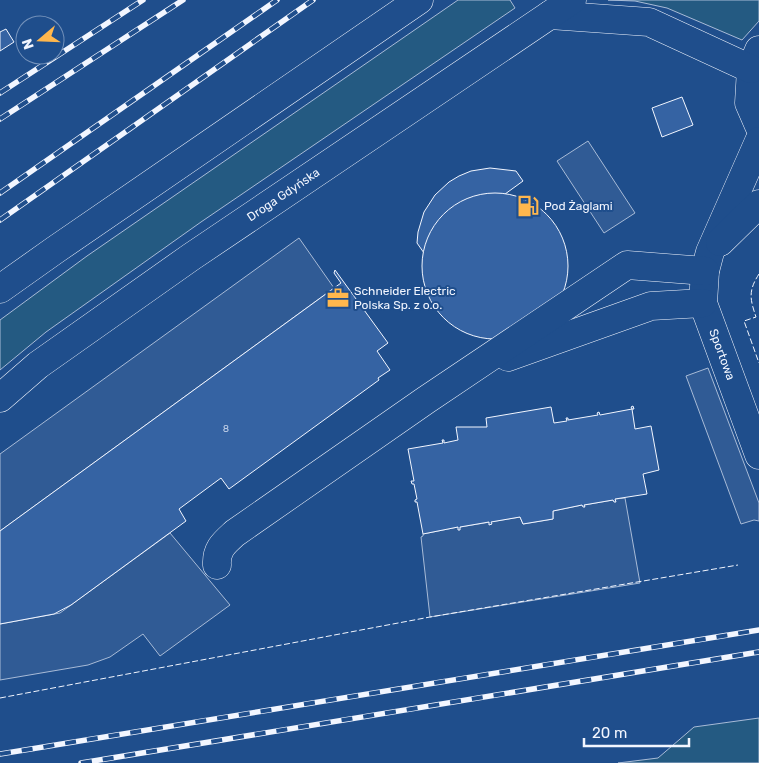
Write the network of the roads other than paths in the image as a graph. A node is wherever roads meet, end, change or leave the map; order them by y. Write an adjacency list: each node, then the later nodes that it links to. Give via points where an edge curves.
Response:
1 (419, 0): 9 (main road)
2 (572, 0): 3 (main road, Droga Gdyńska)
3 (550, 15): 4 (main road, via 649,22); 12 (main road, Droga Gdyńska, via 191,257 38,365)
4 (755, 59): 5 (main road, via 749,103)
5 (759, 126)
6 (759, 141): 8 (main road, Sportowa)
7 (759, 204): 8 (main road)
8 (708, 262): 10 (main road, Sportowa); 11 (main road, via 627,265)
9 (0, 289)
10 (703, 303): 11 (main road, via 651,306); 13 (main road, Sportowa)
11 (469, 371): 14 (main road, via 235,533 223,543 216,556)
12 (0, 398)
13 (759, 455)
14 (217, 565)

